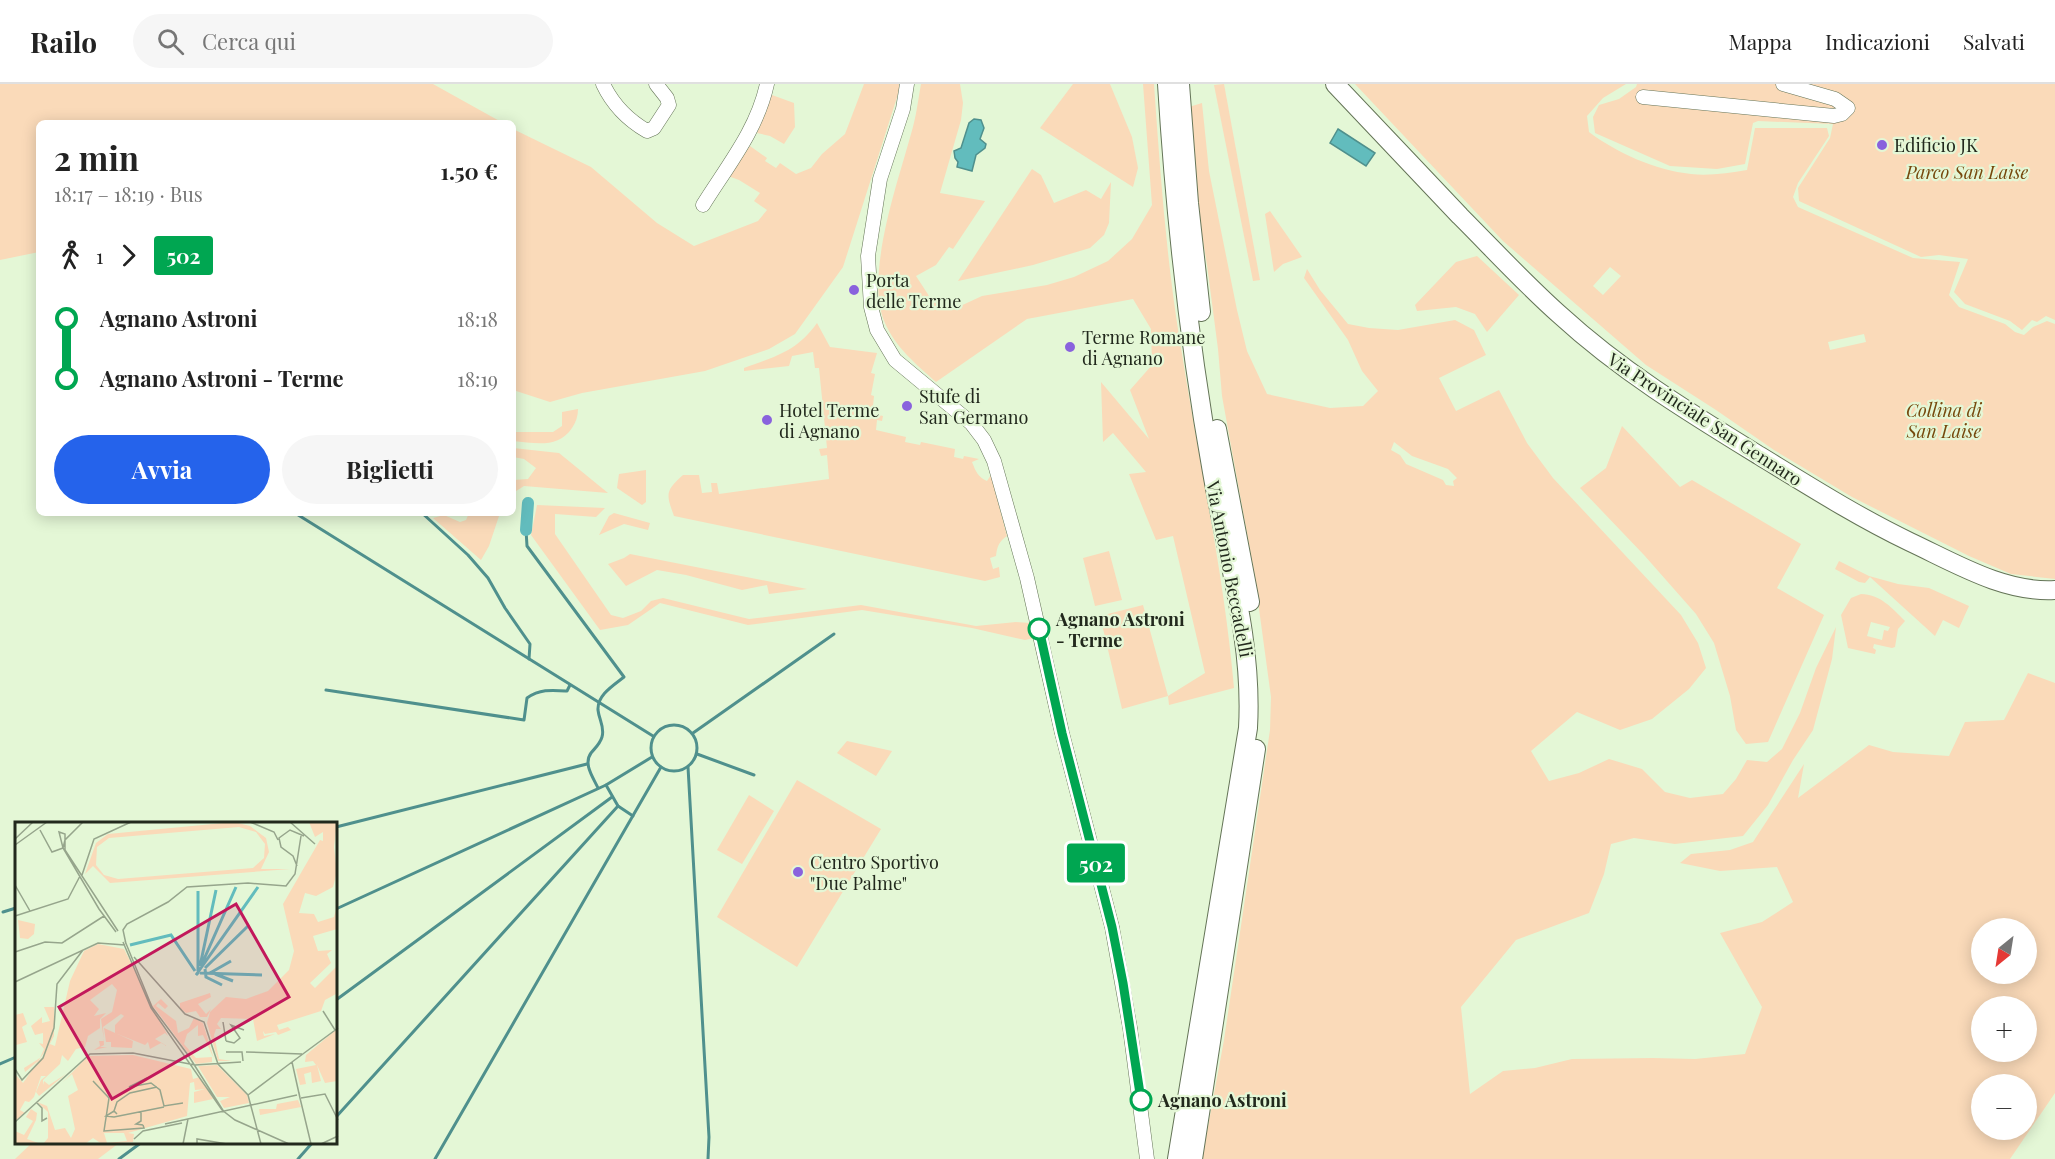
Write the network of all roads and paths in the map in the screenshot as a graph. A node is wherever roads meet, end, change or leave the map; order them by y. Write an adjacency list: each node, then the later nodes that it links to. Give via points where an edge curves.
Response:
1 (603, 84): 2 (street, via 626,116 646,131 654,128 669,105)
2 (656, 84)
3 (768, 84): 10 (street, via 742,147)
4 (907, 84): 12 (street, via 880,179 868,256 871,307 877,330 895,360 971,423 994,461 1027,578 1112,927)
5 (1167, 84): 13 (main road, Via Antonio Beccadelli, via 1180,250 1195,361 1212,472 1244,632 1249,686 1248,728)
6 (1180, 84): 14 (main road, Via Antonio Beccadelli, via 1206,354 1250,604 1260,685 1252,778)
7 (1335, 84): 11 (main road, Via Provinciale San Gennaro, via 1520,278 1638,379 1880,527 1997,581 2035,590)
8 (1783, 84): 9 (street, via 1835,99 1848,108 1834,116)
9 (1643, 97)
10 (703, 205)
11 (2055, 590)
12 (1147, 1159)
13 (1177, 1159)
14 (1193, 1159)

